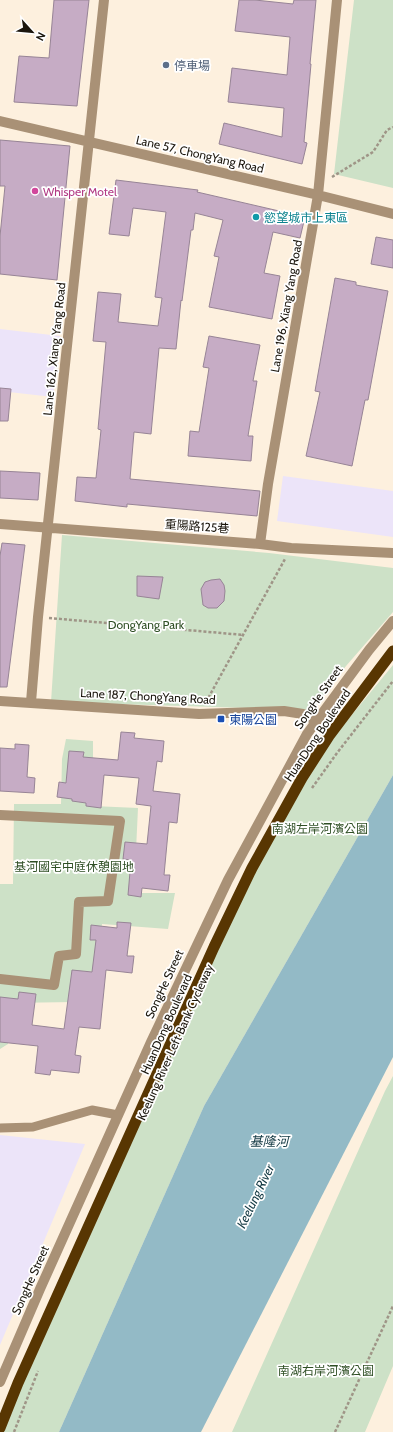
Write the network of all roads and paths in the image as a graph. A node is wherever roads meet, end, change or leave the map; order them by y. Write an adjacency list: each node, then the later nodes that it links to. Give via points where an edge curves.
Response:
1 (104, 0): 5 (street, Lane 162, Xiang Yang Road)
2 (337, 0): 7 (street, Lane 196, Xiang Yang Road)
3 (0, 121): 5 (street, Lane 57, ChongYang Road)
4 (393, 127): 6 (path, via 387,130 373,152 334,174)
5 (89, 142): 7 (street, Lane 57, ChongYang Road); 10 (street, Lane 162, Xiang Yang Road)
6 (332, 178)
7 (318, 195): 8 (street, Lane 57, ChongYang Road); 11 (street, Lane 196, Xiang Yang Road)
8 (393, 214)
9 (0, 524): 10 (street, 重陽路125巷)
10 (48, 528): 11 (street, 重陽路125巷); 14 (street, Lane 162, Xiang Yang Road)
11 (260, 544): 12 (street, 重陽路125巷)
12 (291, 548): 13 (street, 重陽路125巷); 16 (path)
13 (393, 553)
14 (38, 617): 16 (path); 20 (street, Lane 162, Xiang Yang Road)
15 (393, 621): 22 (street, SongHe Street)
16 (244, 635): 21 (path)
17 (393, 651): 31 (highway, HuanDong Boulevard, bridge, via 329,736 302,778 252,868 214,947)
18 (393, 681): 23 (path)
19 (0, 701): 20 (street, Lane 187, ChongYang Road)
20 (31, 702): 21 (street, Lane 187, ChongYang Road)
21 (199, 714): 22 (street, Lane 187, ChongYang Road, via 284,711 303,714)
22 (317, 721): 26 (street, SongHe Street, via 307,734 228,880)
23 (308, 794)
24 (0, 815): 25 (street, via 120,821 108,901 79,902 76,954 59,956 54,985)
25 (0, 979)
26 (118, 1115): 27 (lane, via 92,1110 33,1128); 30 (street, SongHe Street)
27 (0, 1128)
28 (393, 1306): 33 (path)
29 (39, 1369): 32 (path)
30 (0, 1382)
31 (0, 1428)
32 (14, 1432)
33 (335, 1432)

